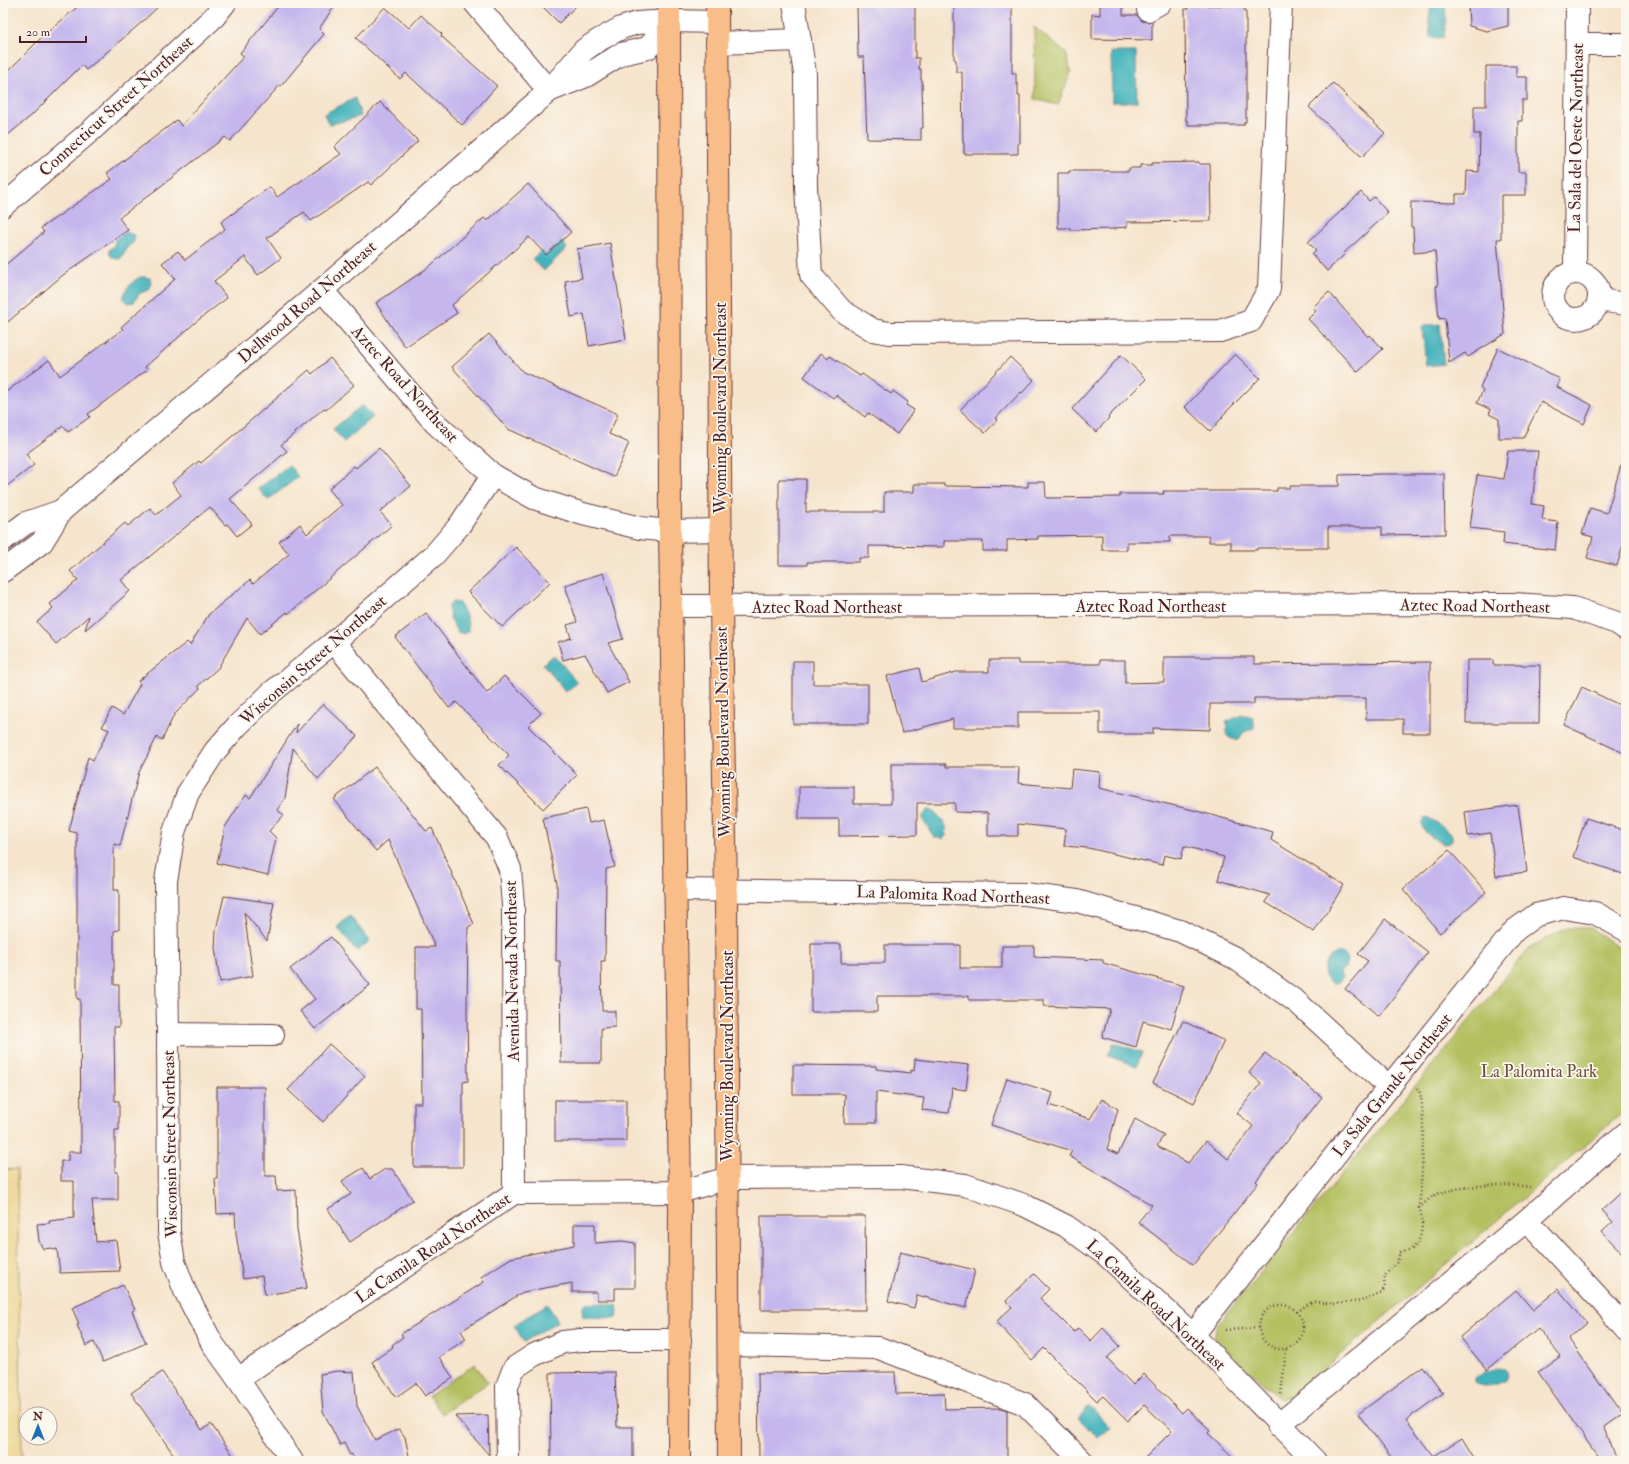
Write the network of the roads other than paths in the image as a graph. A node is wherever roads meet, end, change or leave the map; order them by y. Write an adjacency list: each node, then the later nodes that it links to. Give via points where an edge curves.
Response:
1 (225, 3): 12 (street, Connecticut Street Northeast, via 214,17 94,128)
2 (475, 3): 11 (street)
3 (794, 3): 8 (street)
4 (1281, 3): 8 (street, via 1269,289 1251,321 1220,331 889,332 873,330 842,311 811,275 806,186 805,74)
5 (1577, 3): 9 (street, La Sala del Oeste Northeast)
6 (669, 12): 7 (street); 11 (street, Dellwood Road Northeast, via 648,48 621,54 586,76); 20 (main road)
7 (717, 23): 8 (street); 19 (main road, Wyoming Boulevard Northeast)
8 (800, 40)
9 (1577, 44): 10 (street); 13 (street, La Sala del Oeste Northeast)
10 (1626, 44)
11 (549, 91): 14 (street, Dellwood Road Northeast)
12 (3, 206)
13 (1574, 273): 15 (street, via 1589,277 1595,282 1599,289); 15 (street, via 1562,278 1554,290 1554,305 1559,312 1572,320 1580,320 1594,312)
14 (322, 290): 17 (street, Aztec Road Northeast, via 435,423); 18 (street, Dellwood Road Northeast)
15 (1599, 300): 16 (street)
16 (1626, 304)
17 (493, 475): 20 (street, Aztec Road Northeast, via 534,498 583,514 640,528); 26 (street, Wisconsin Street Northeast, via 459,526 434,555)
18 (61, 511): 21 (street, Dellwood Road Northeast, via 26,523); 22 (street, Dellwood Road Northeast, via 42,542)
19 (721, 530): 20 (street, Aztec Road Northeast); 24 (main road, Wyoming Boulevard Northeast)
20 (670, 531): 23 (main road)
21 (3, 540)
22 (3, 571)
23 (671, 606): 24 (street, Aztec Road Northeast); 27 (main road)
24 (721, 607): 25 (street, Aztec Road Northeast, via 1514,604 1573,608 1617,623); 28 (main road, Wyoming Boulevard Northeast)
25 (1626, 629)
26 (334, 642): 30 (street, Wisconsin Street Northeast, via 272,692 237,726 215,751 188,793 174,832 166,881); 36 (street, Avenida Nevada Northeast, via 497,838 510,869 513,906)
27 (675, 890): 28 (street, La Palomita Road Northeast); 35 (main road)
28 (726, 891): 32 (street, La Palomita Road Northeast, via 1025,894 1077,901 1180,931 1235,958 1298,1003); 34 (main road, Wyoming Boulevard Northeast)
29 (1626, 930): 32 (street, La Sala Grande Northeast, via 1596,913 1564,908 1536,915 1515,930)
30 (168, 1034): 31 (street, Wisconsin Street Northeast); 42 (street, Wisconsin Street Northeast, via 169,1232 174,1262 185,1291 212,1343)
31 (272, 1035)
32 (1389, 1087): 39 (street, La Sala Grande Northeast)
33 (1626, 1133): 37 (street)
34 (728, 1178): 35 (street, La Camila Road Northeast); 39 (street, La Camila Road Northeast, via 901,1177 965,1185 1024,1205 1066,1226 1106,1255); 41 (main road, Wyoming Boulevard Northeast)
35 (680, 1192): 36 (street, La Camila Road Northeast); 40 (main road)
36 (514, 1193): 42 (street, La Camila Road Northeast)
37 (1527, 1220): 38 (street, via 1610,1309); 43 (street)
38 (1626, 1330)
39 (1193, 1335): 43 (street, La Camila Road Northeast)
40 (680, 1340): 45 (street, via 563,1342 534,1355 514,1368 507,1386); 46 (main road)
41 (729, 1345): 47 (main road, Wyoming Boulevard Northeast); 48 (street, via 879,1348 1025,1404)
42 (238, 1379): 44 (street, Wisconsin Street Northeast)
43 (1278, 1425): 49 (street, La Camila Road Northeast)
44 (292, 1461)
45 (508, 1461)
46 (679, 1461)
47 (729, 1461)
48 (1082, 1461)
49 (1315, 1461)

